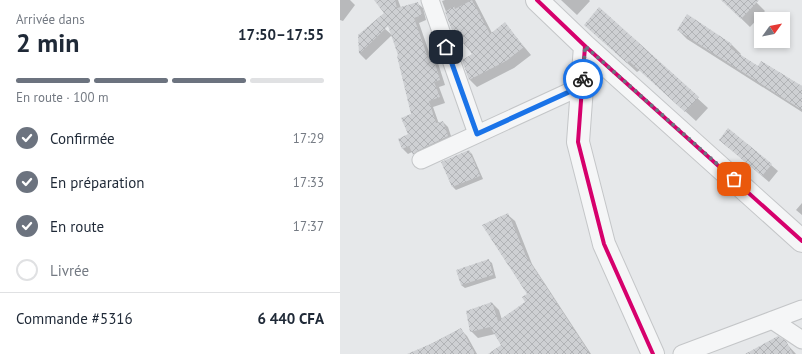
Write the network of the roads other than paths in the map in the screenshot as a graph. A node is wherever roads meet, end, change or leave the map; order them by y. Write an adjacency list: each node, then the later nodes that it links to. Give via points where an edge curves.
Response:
1 (430, 0): 5 (street)
2 (537, 0): 3 (street)
3 (585, 46): 4 (street); 7 (street)
4 (582, 86): 5 (street); 11 (street, via 578,142 604,244)
5 (477, 134): 6 (street)
6 (422, 160)
7 (802, 241)
8 (802, 310): 9 (street)
9 (772, 320): 10 (street); 12 (street)
10 (802, 340)
11 (653, 354)
12 (682, 354)

